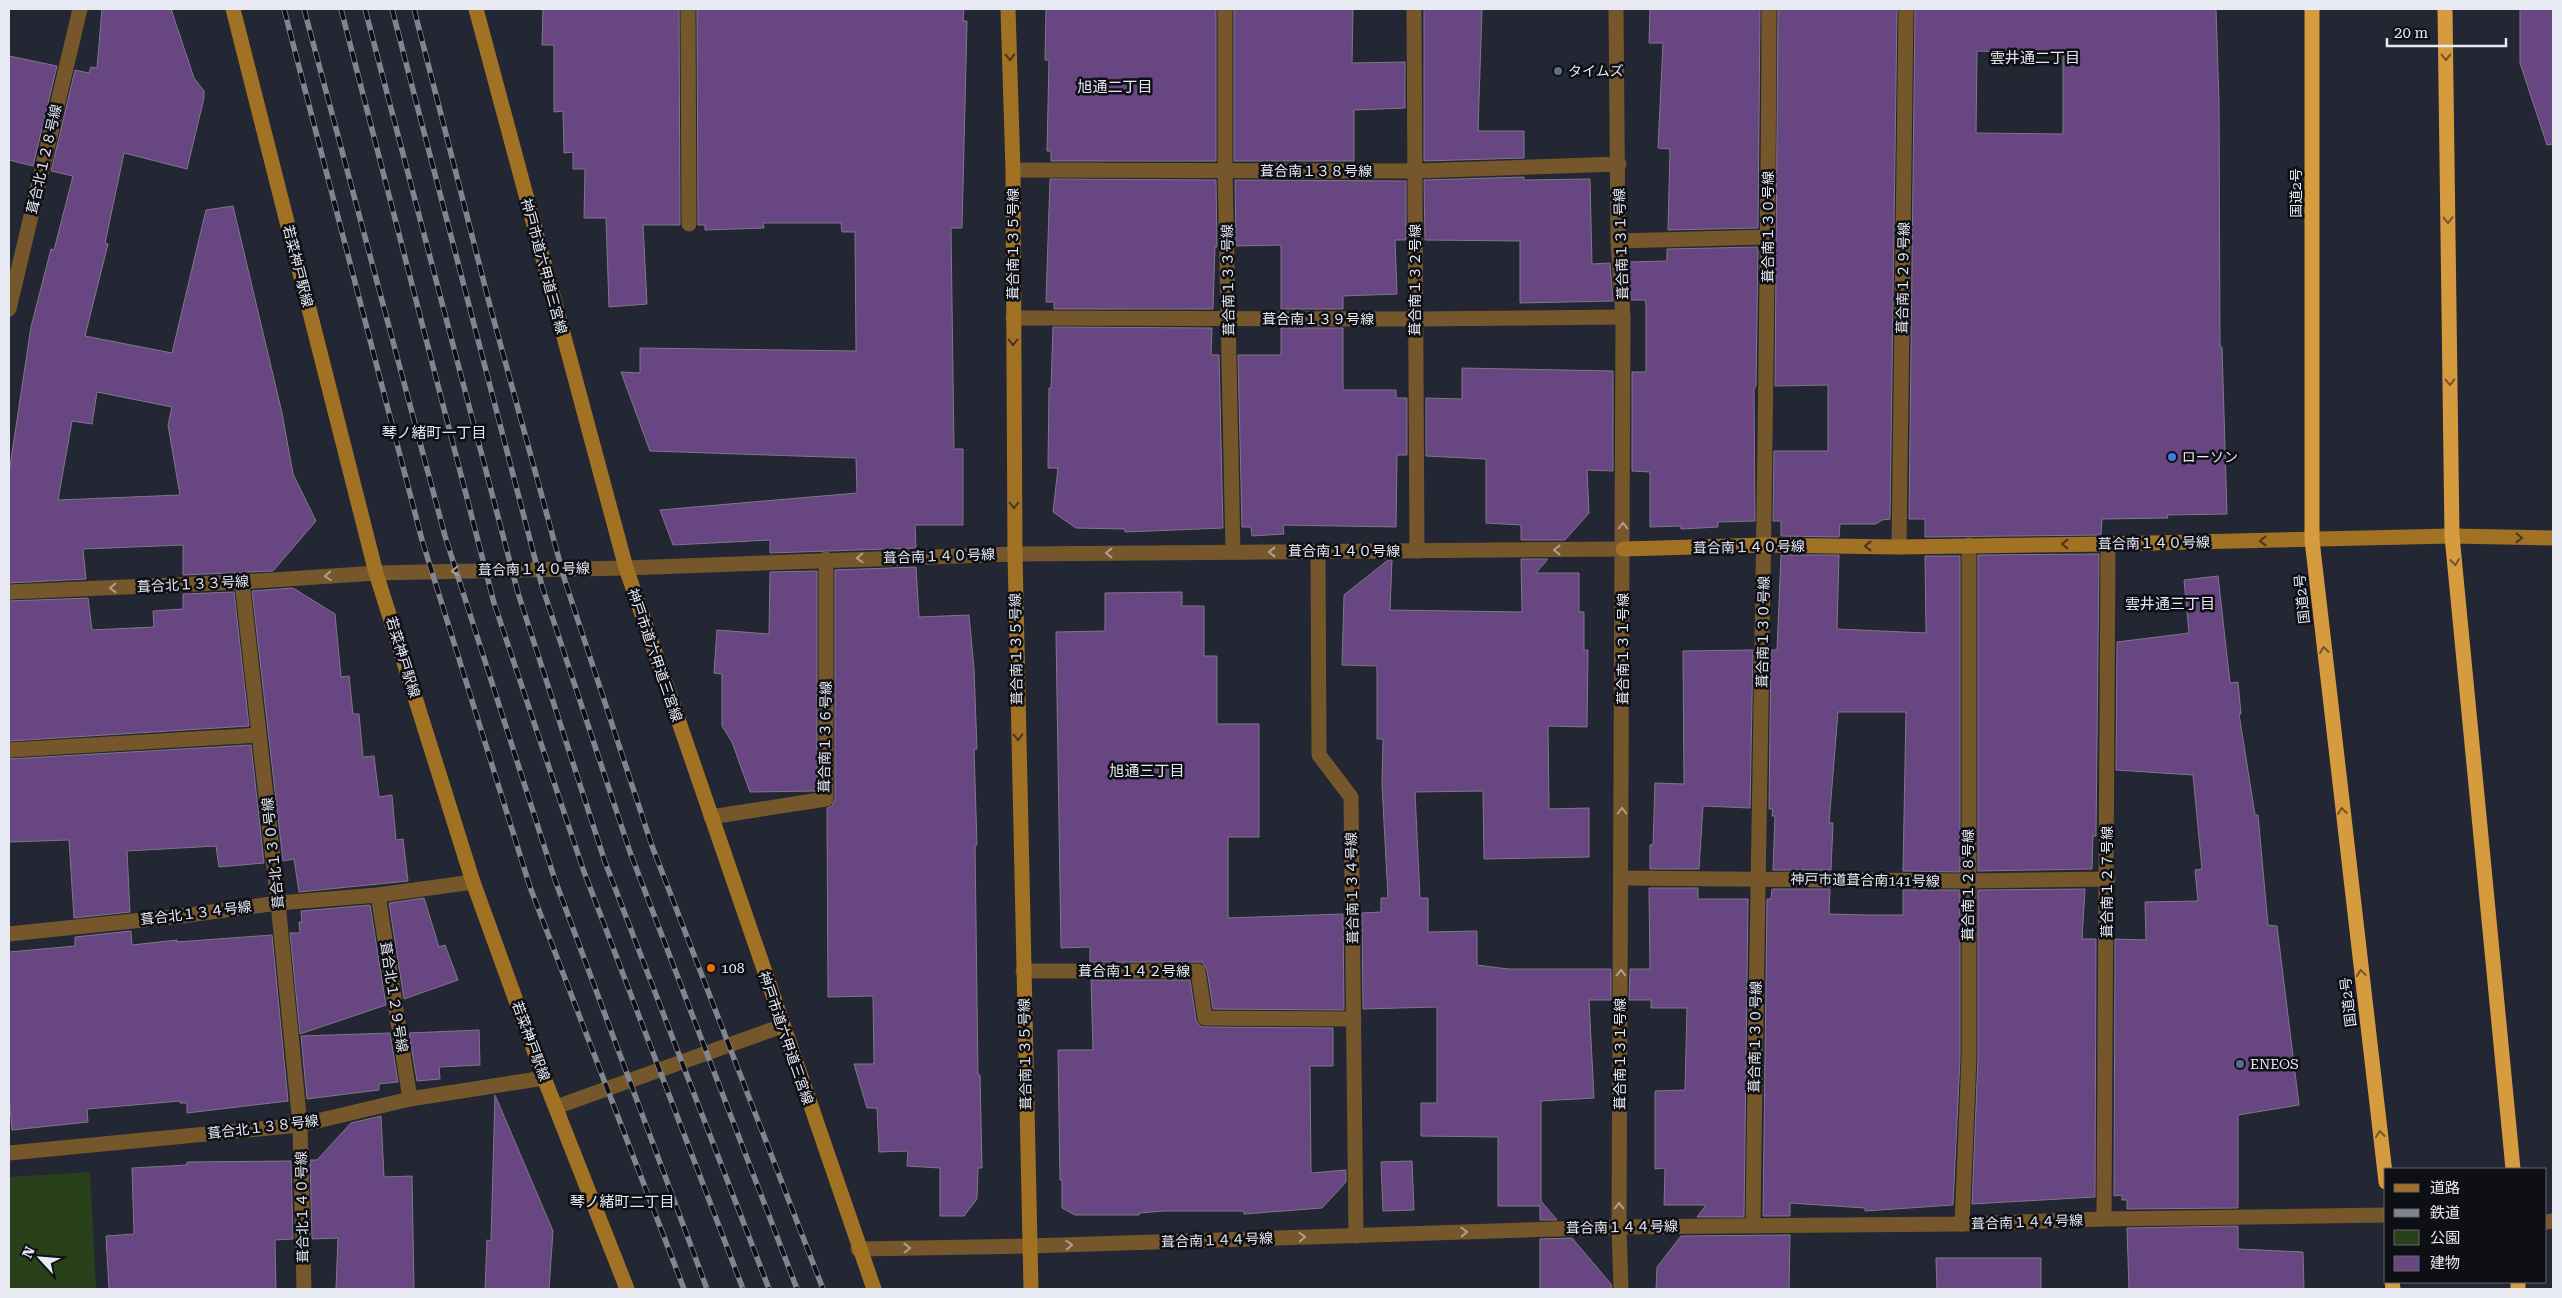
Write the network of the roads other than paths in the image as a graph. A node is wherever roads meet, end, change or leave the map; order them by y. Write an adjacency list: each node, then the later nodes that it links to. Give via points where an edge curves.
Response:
1 (80, 9): 20 (street, 葺合北１２８号線)
2 (233, 9): 39 (street, 若菜神戸駅線)
3 (476, 9): 38 (street, 神戸市道六甲道三宮線)
4 (688, 9): 17 (street)
5 (1008, 9): 14 (street, 葺合南１３５号線, one-way to 14)
6 (1225, 9): 15 (street, 葺合南１３３号線)
7 (1414, 9): 16 (street, 葺合南１３２号線)
8 (1616, 9): 13 (street, 葺合南１３１号線)
9 (1769, 9): 18 (street, 葺合南１３０号線)
10 (1906, 9): 31 (street, 葺合南１２９号線)
11 (2312, 9): 27 (highway, 国道2号)
12 (2445, 9): 25 (highway, one-way to 25)
13 (1619, 164): 16 (street, 葺合南１３８号線); 19 (street, 葺合南１３１号線)
14 (1012, 170): 15 (street, 葺合南１３８号線); 22 (street, 葺合南１３５号線)
15 (1225, 171): 16 (street, 葺合南１３８号線); 23 (street, 葺合南１３３号線)
16 (1415, 171): 24 (street, 葺合南１３２号線)
17 (689, 224)
18 (1768, 237): 19 (street); 29 (street, 葺合南１３０号線)
19 (1618, 241): 21 (street, 葺合南１３１号線)
20 (9, 309)
21 (1623, 316): 24 (street, 葺合南１３９号線); 32 (street, 葺合南１３１号線, one-way to 21)
22 (1013, 318): 23 (street, 葺合南１３９号線); 36 (street, 葺合南１３５号線, one-way to 36)
23 (1229, 319): 24 (street, 葺合南１３９号線); 34 (street, 葺合南１３３号線)
24 (1416, 320): 33 (street, 葺合南１３２号線)
25 (2452, 536): 26 (street, 葺合南１４０号線, one-way to 26); 27 (street, 葺合南１４０号線); 62 (highway, one-way to 62)
26 (2553, 538)
27 (2312, 540): 28 (street, 葺合南１４０号線, one-way to 28); 61 (highway, 国道2号, one-way to 27)
28 (2108, 544): 30 (street, 葺合南１４０号線, one-way to 30); 47 (street, 葺合南１２７号線)
29 (1765, 545): 31 (street, 葺合南１４０号線, one-way to 29); 32 (street, 葺合南１４０号線); 46 (street, 葺合南１３０号線)
30 (1969, 545): 31 (street, 葺合南１４０号線); 48 (street, 葺合南１２８号線)
31 (1899, 547)
32 (1623, 549): 33 (street, 葺合南１４０号線, one-way to 33); 45 (street, 葺合南１３１号線, one-way to 32)
33 (1417, 551): 35 (street, 葺合南１４０号線)
34 (1233, 552): 35 (street, 葺合南１４０号線, one-way to 34); 36 (street, 葺合南１４０号線, one-way to 36)
35 (1318, 552): 54 (street, 葺合南１３４号線, via 1319,756 1351,797)
36 (1014, 554): 37 (street, 葺合南１４０号線, one-way to 37); 53 (street, 葺合南１３５号線, one-way to 53)
37 (826, 559): 38 (street, 葺合南１４０号線); 44 (street, 葺合南１３６号線, via 826,799)
38 (626, 568): 39 (street, 葺合南１４０号線, one-way to 39); 44 (street, 神戸市道六甲道三宮線)
39 (376, 573): 40 (street, 葺合北１３３号線, one-way to 40); 49 (street, 若菜神戸駅線)
40 (242, 582): 41 (street, 葺合北１３３号線, one-way to 41); 42 (street, 葺合北１３０号線)
41 (9, 592)
42 (259, 735): 43 (street); 51 (street, 葺合北１３０号線)
43 (9, 750)
44 (711, 818): 55 (street, 神戸市道六甲道三宮線)
45 (1621, 878): 46 (street, 神戸市道葺合南141号線); 66 (street, 葺合南１３１号線, one-way to 45)
46 (1757, 878): 48 (street, 神戸市道葺合南141号線); 67 (street, 葺合南１３０号線)
47 (2108, 879): 48 (street, 神戸市道葺合南141号線); 64 (street, 葺合南１２７号線)
48 (1967, 881): 65 (street, 葺合南１２８号線, via 1969,1058)
49 (473, 882): 50 (street, 葺合北１３４号線); 56 (street, 若菜神戸駅線)
50 (378, 895): 51 (street, 葺合北１３４号線); 57 (street, 葺合北１２９号線)
51 (278, 903): 52 (street, 葺合北１３４号線); 59 (street, 葺合北１３０号線)
52 (9, 934)
53 (1023, 971): 54 (street, 葺合南１４２号線, via 1198,971 1205,1018); 69 (street, 葺合南１３５号線)
54 (1354, 1019): 68 (street, 葺合南１３４号線)
55 (782, 1026): 58 (street); 70 (street, 神戸市道六甲道三宮線)
56 (544, 1078): 57 (street, 葺合北１３８号線); 58 (street, 若菜神戸駅線)
57 (410, 1099): 59 (street, 葺合北１３８号線)
58 (556, 1107): 72 (street, 若菜神戸駅線)
59 (300, 1125): 60 (street, 葺合北１３８号線); 71 (street, 葺合北１４０号線)
60 (9, 1153)
61 (2384, 1168)
62 (2513, 1168)
63 (2384, 1215): 64 (street, 葺合南１４４号線)
64 (2104, 1219): 65 (street, 葺合南１４４号線)
65 (1962, 1224): 67 (street, 葺合南１４４号線)
66 (1619, 1226): 67 (street, 葺合南１４４号線); 68 (street, 葺合南１４４号線, one-way to 66); 75 (street, 葺合南１３１号線)
67 (1753, 1226)
68 (1356, 1236): 69 (street, 葺合南１４４号線, one-way to 68)
69 (1029, 1246): 70 (street, 葺合南１４４号線, one-way to 69); 74 (street, 葺合南１３５号線)
70 (858, 1249): 73 (street, 神戸市道六甲道三宮線)
71 (304, 1289)
72 (627, 1289)
73 (874, 1289)
74 (1031, 1289)
75 (1621, 1289)

